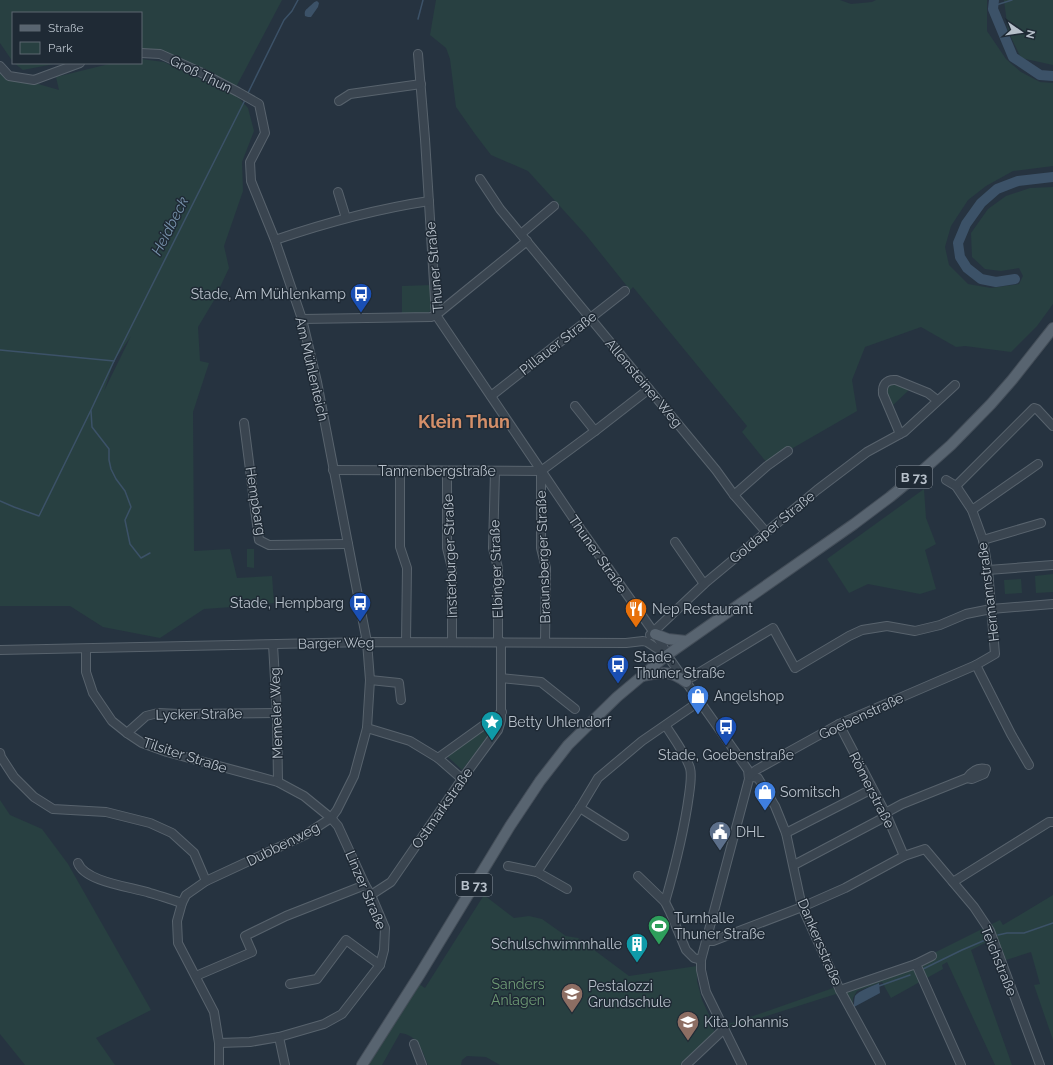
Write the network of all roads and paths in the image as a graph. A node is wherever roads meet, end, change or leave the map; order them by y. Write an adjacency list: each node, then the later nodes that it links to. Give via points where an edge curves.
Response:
1 (142, 53): 7 (street, Groß Thun, via 160,54)
2 (418, 54): 5 (street, Thuner Straße)
3 (77, 64): 4 (street, via 34,80 9,76)
4 (0, 66)
5 (421, 84): 6 (street, via 350,94); 10 (street, Thuner Straße)
6 (339, 101)
7 (259, 104): 14 (street, Am Mühlenteich, via 265,132 250,162 251,181)
8 (480, 179): 13 (street, Allensteiner Weg, via 500,209)
9 (338, 192): 12 (street)
10 (429, 201): 12 (street); 16 (street, Thuner Straße)
11 (554, 206): 13 (street)
12 (346, 218): 14 (street)
13 (524, 237): 16 (street); 17 (street, Allensteiner Weg)
14 (275, 240): 18 (street, Am Mühlenteich)
15 (625, 290): 17 (street, Pillauer Straße)
16 (436, 315): 18 (street, via 431,318); 22 (street, Thuner Straße)
17 (590, 318): 21 (street, Allensteiner Weg); 22 (street, Pillauer Straße)
18 (302, 319): 31 (street, Am Mühlenteich)
19 (1053, 328): 52 (main road, B 73, via 991,404 923,470 854,524)
20 (955, 385): 23 (street, Goldaper Straße)
21 (649, 389): 27 (street); 38 (street, Allensteiner Weg)
22 (491, 396): 35 (street, Thuner Straße)
23 (937, 400): 28 (street, Goldaper Straße); 28 (street, via 896,380 884,384 883,394)
24 (575, 406): 27 (street)
25 (244, 423): 44 (street, Hempbarg, via 259,540 269,545)
26 (1053, 426): 37 (street, via 1034,408)
27 (596, 431): 35 (street)
28 (900, 434): 41 (street, Goldaper Straße, via 867,452)
29 (788, 451): 38 (street)
30 (1038, 464): 39 (street)
31 (334, 470): 32 (street, Tannenbergstraße); 44 (street, Am Mühlenteich)
32 (400, 470): 33 (street, Tannenbergstraße); 54 (street, via 400,548 407,568)
33 (447, 471): 34 (street, Tannenbergstraße); 55 (street, Insterburger Straße, via 447,548 452,568)
34 (495, 471): 35 (street, Tannenbergstraße); 56 (street, Elbinger Straße, via 492,548 498,568 498,639)
35 (541, 471): 50 (street, Thuner Straße); 57 (street, Braunsberger Straße, via 541,548 546,568)
36 (946, 480): 37 (street, Hermannstraße)
37 (956, 486): 39 (street, Hermannstraße)
38 (734, 495): 41 (street, Allensteiner Weg)
39 (972, 510): 42 (street, Hermannstraße)
40 (1041, 523): 42 (street)
41 (766, 532): 47 (street, Goldaper Straße)
42 (983, 540): 46 (street, Hermannstraße)
43 (675, 542): 47 (street)
44 (348, 544): 53 (street, Am Mühlenteich)
45 (1053, 565): 46 (street)
46 (988, 570): 49 (street, Hermannstraße)
47 (704, 584): 50 (street, Goldaper Straße)
48 (1053, 604): 49 (street)
49 (991, 610): 62 (street, Hermannstraße, via 995,654); 66 (street, via 966,614 940,625 915,631 888,626 862,630 795,668 773,628)
50 (654, 633): 51 (street, Goldaper Straße); 52 (main road, via 668,639); 61 (street, Thuner Straße)
51 (643, 641): 57 (street, Barger Weg); 61 (street, via 649,642)
52 (686, 641): 61 (main road, B 73)
53 (367, 642): 54 (street, Barger Weg); 58 (street, Barger Weg); 65 (street, Dubbenweg)
54 (406, 642): 55 (street, Barger Weg)
55 (452, 642): 56 (street, Barger Weg)
56 (501, 642): 57 (street, Barger Weg); 64 (street, Ostmarkstraße)
57 (545, 642)
58 (273, 645): 59 (street, Barger Weg); 71 (street, Memeler Weg)
59 (86, 649): 60 (street, Barger Weg); 75 (street, Tilsiter Straße, via 86,672 93,693 112,721)
60 (0, 650)
61 (667, 655): 63 (main road, B 73); 66 (street, Thuner Straße)
62 (976, 665): 72 (street, Goebenstraße); 78 (street)
63 (641, 676): 66 (main road, via 665,672); 118 (main road, B 73, via 568,745 540,781)
64 (501, 678): 69 (street, via 541,682); 70 (street, Ostmarkstraße)
65 (370, 680): 67 (street, via 399,683); 74 (street, Dubbenweg)
66 (689, 680): 68 (street, Thuner Straße)
67 (401, 700)
68 (700, 702): 73 (street); 79 (street, Thuner Straße, via 748,770)
69 (575, 709)
70 (502, 712): 77 (street, Ostmarkstraße); 80 (street, Ostmarkstraße, via 498,730)
71 (277, 713): 75 (street, Lycker Straße, via 158,712 146,716); 82 (street, Memeler Weg)
72 (839, 724): 79 (street, Goebenstraße); 83 (street, Römerstraße)
73 (666, 726): 84 (street, via 642,741 598,778); 101 (street, via 691,769 679,852)
74 (367, 728): 77 (street, via 410,741); 86 (street, Dubbenweg, via 354,776)
75 (127, 733): 82 (street, Tilsiter Straße, via 142,743 167,752)
76 (0, 753): 96 (street, via 14,777 34,797 53,809 106,812 150,823 172,833 194,853)
77 (438, 758): 80 (street)
78 (1029, 765)
79 (749, 776): 88 (street, Dankersstraße, via 758,778 775,806); 104 (street)
80 (462, 778): 100 (street, Ostmarkstraße, via 391,882)
81 (968, 778): 85 (street, via 911,800)
82 (278, 782): 86 (street, Tilsiter Straße, via 304,796)
83 (872, 789): 85 (street, Römerstraße); 88 (street)
84 (580, 808): 89 (street); 94 (street)
85 (886, 814): 90 (street, Römerstraße); 92 (street, via 883,818)
86 (331, 818): 96 (street, Dubbenweg, via 305,835); 98 (street, Linzer Straße, via 338,826)
87 (1053, 822): 97 (street, via 1049,822)
88 (786, 833): 92 (street, Dankersstraße)
89 (624, 836)
90 (904, 856): 97 (street, Teichstraße, via 925,849); 103 (street, via 845,888)
91 (78, 863): 102 (street, via 87,874 104,882 149,892)
92 (794, 865): 103 (street, Dankersstraße)
93 (508, 866): 94 (street)
94 (537, 872): 99 (street)
95 (638, 876): 101 (street)
96 (206, 881): 102 (street, Dubbenweg, via 186,895)
97 (953, 882): 124 (street, Teichstraße, via 990,931)
98 (365, 885): 100 (street, Linzer Straße); 109 (street, via 286,916 245,936 252,952)
99 (567, 889)
100 (371, 895): 108 (street, Linzer Straße, via 385,928)
101 (665, 902): 106 (street, via 686,950 694,958)
102 (182, 903): 109 (street, Dubbenweg, via 177,921 178,942)
103 (802, 907): 104 (street, via 713,941); 111 (street, Dankersstraße)
104 (706, 941): 106 (street)
105 (932, 956): 107 (street)
106 (701, 960): 112 (street, via 706,992)
107 (916, 964): 111 (street); 123 (street)
108 (380, 965): 110 (street, via 346,940 317,979); 113 (street, via 342,1014 324,1024)
109 (196, 976): 114 (street, Dubbenweg, via 214,1012)
110 (290, 984)
111 (840, 990): 122 (street, Dankersstraße)
112 (724, 1029): 120 (street); 121 (street)
113 (279, 1037): 114 (street, via 250,1042); 117 (street)
114 (219, 1043): 116 (street, Dubbenweg)
115 (414, 1044): 119 (street)
116 (219, 1065)
117 (286, 1065)
118 (362, 1065)
119 (422, 1065)
120 (686, 1065)
121 (742, 1065)
122 (881, 1065)
123 (961, 1065)
124 (1040, 1065)

